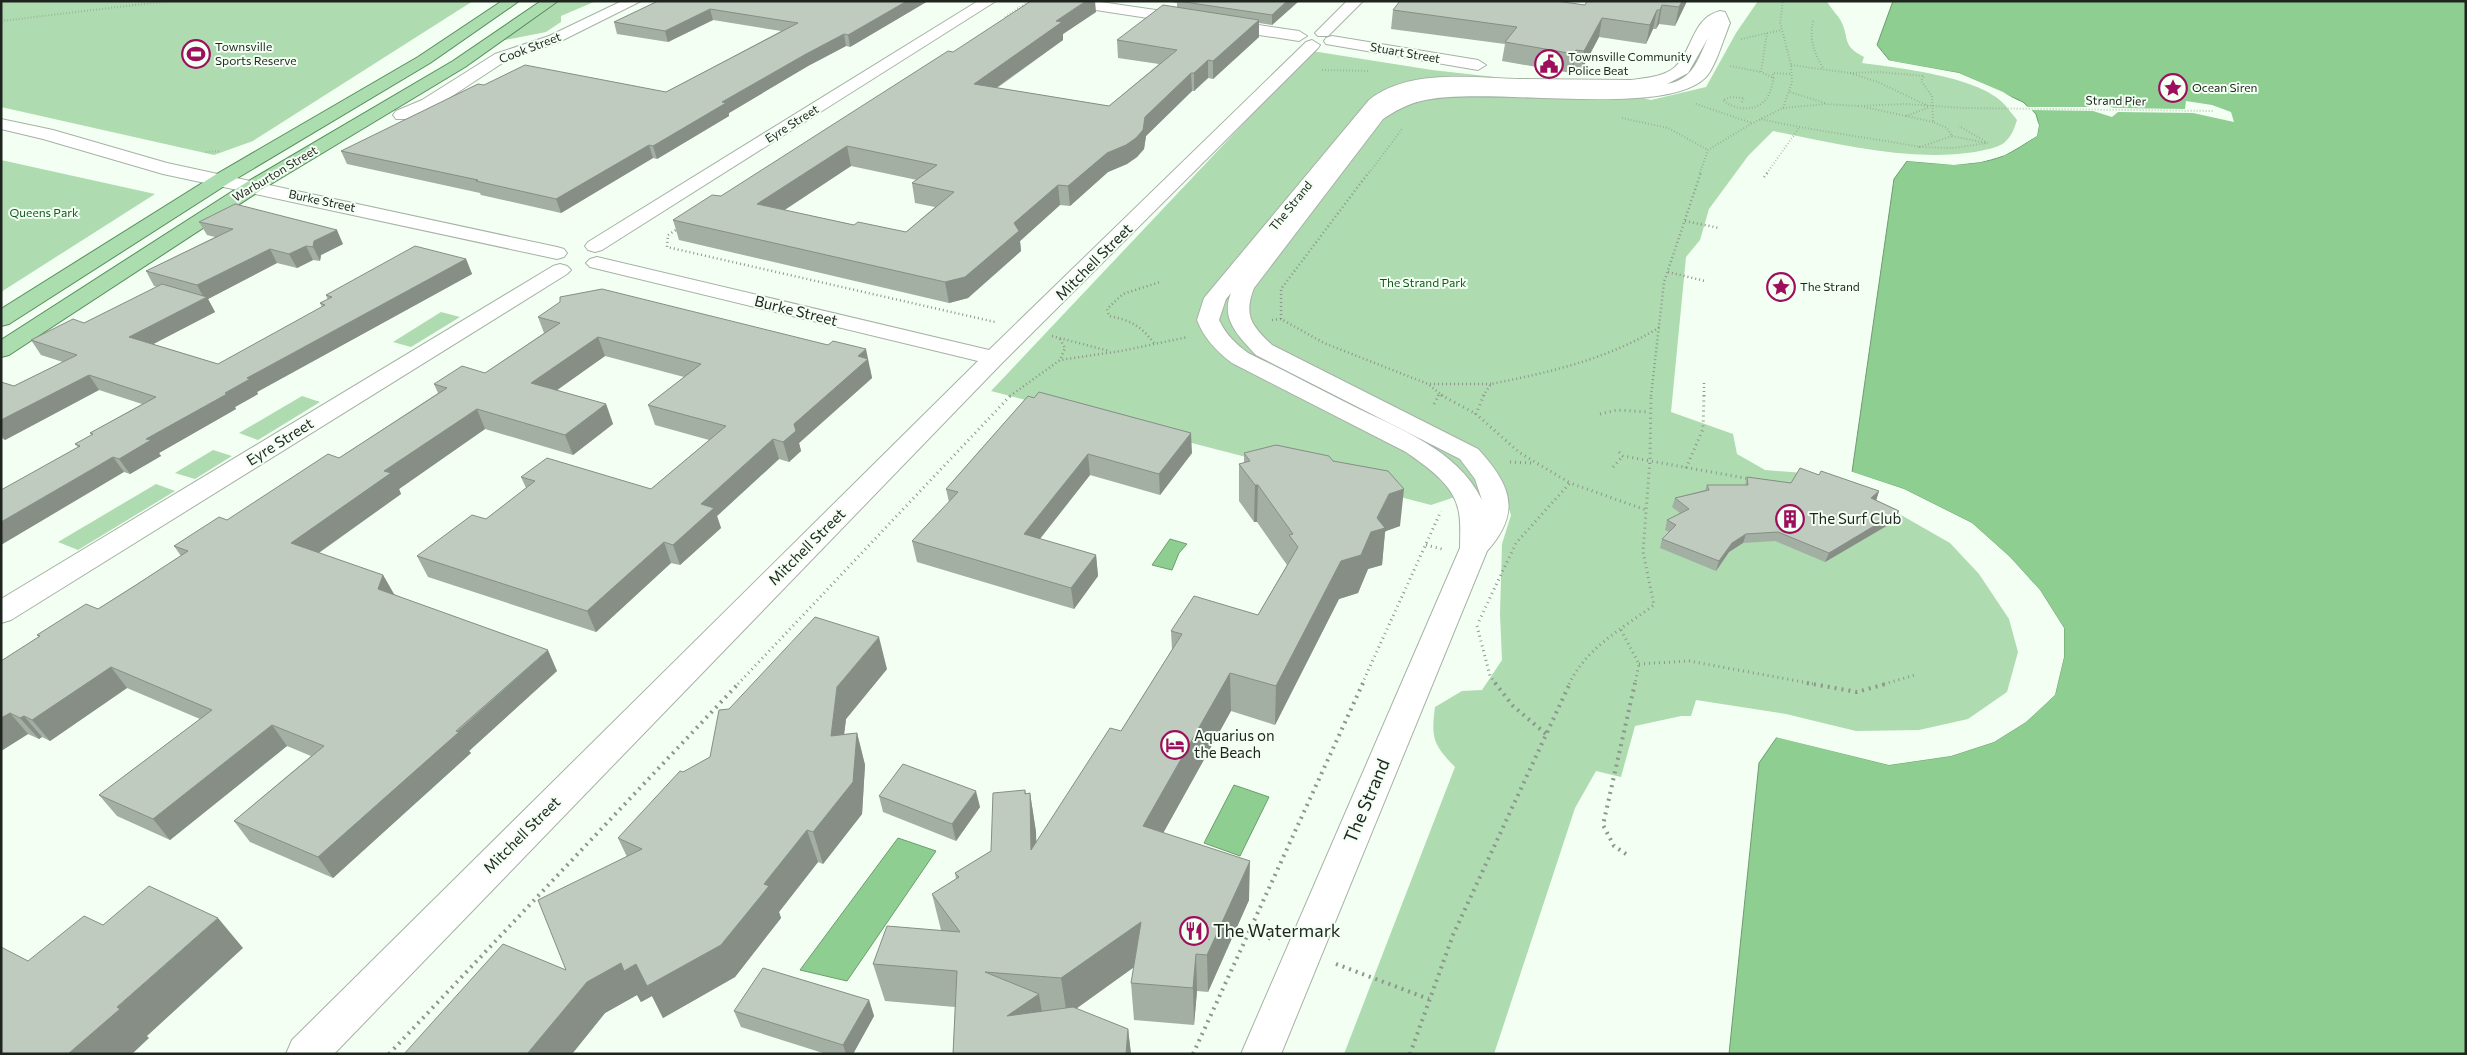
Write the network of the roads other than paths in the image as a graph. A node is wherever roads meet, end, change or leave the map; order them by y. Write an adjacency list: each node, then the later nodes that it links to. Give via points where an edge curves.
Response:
1 (512, 1): 12 (main road, Warburton Street, via 424,60)
2 (551, 1): 13 (main road, Warburton Street, via 459,64)
3 (634, 1): 10 (street, Cook Street, via 554,39 501,57 428,104)
4 (989, 1): 14 (street, Eyre Street)
5 (1063, 1): 8 (street, Stuart Street)
6 (1356, 1): 8 (street, Mitchell Street)
7 (1725, 8): 19 (street, The Strand, via 1709,22 1682,70 1663,80 1631,85 1438,83 1405,88 1385,96 1215,298 1208,320 1223,346 1438,462 1465,492 1472,509); 19 (street, The Strand, via 1722,23 1700,74 1687,84 1639,93 1472,90 1434,93 1398,102 1376,115 1237,300 1236,313 1243,326 1264,350 1447,441 1469,454 1483,469 1494,489 1496,503 1491,528)
8 (1317, 39): 9 (street, Stuart Street); 18 (street, Mitchell Street)
9 (1478, 65)
10 (402, 115)
11 (1, 124): 12 (street, Burke Street, via 163,168)
12 (222, 179): 13 (street, Burke Street); 16 (main road, Warburton Street)
13 (254, 186): 15 (street, Burke Street); 17 (main road, Warburton Street)
14 (596, 254): 15 (street, via 580,246); 18 (street, Burke Street)
15 (558, 261): 20 (street, Eyre Street)
16 (1, 319)
17 (1, 350)
18 (994, 358): 21 (street, Mitchell Street)
19 (1459, 549): 22 (street, The Strand)
20 (1, 613)
21 (306, 1054)
22 (1261, 1054)

